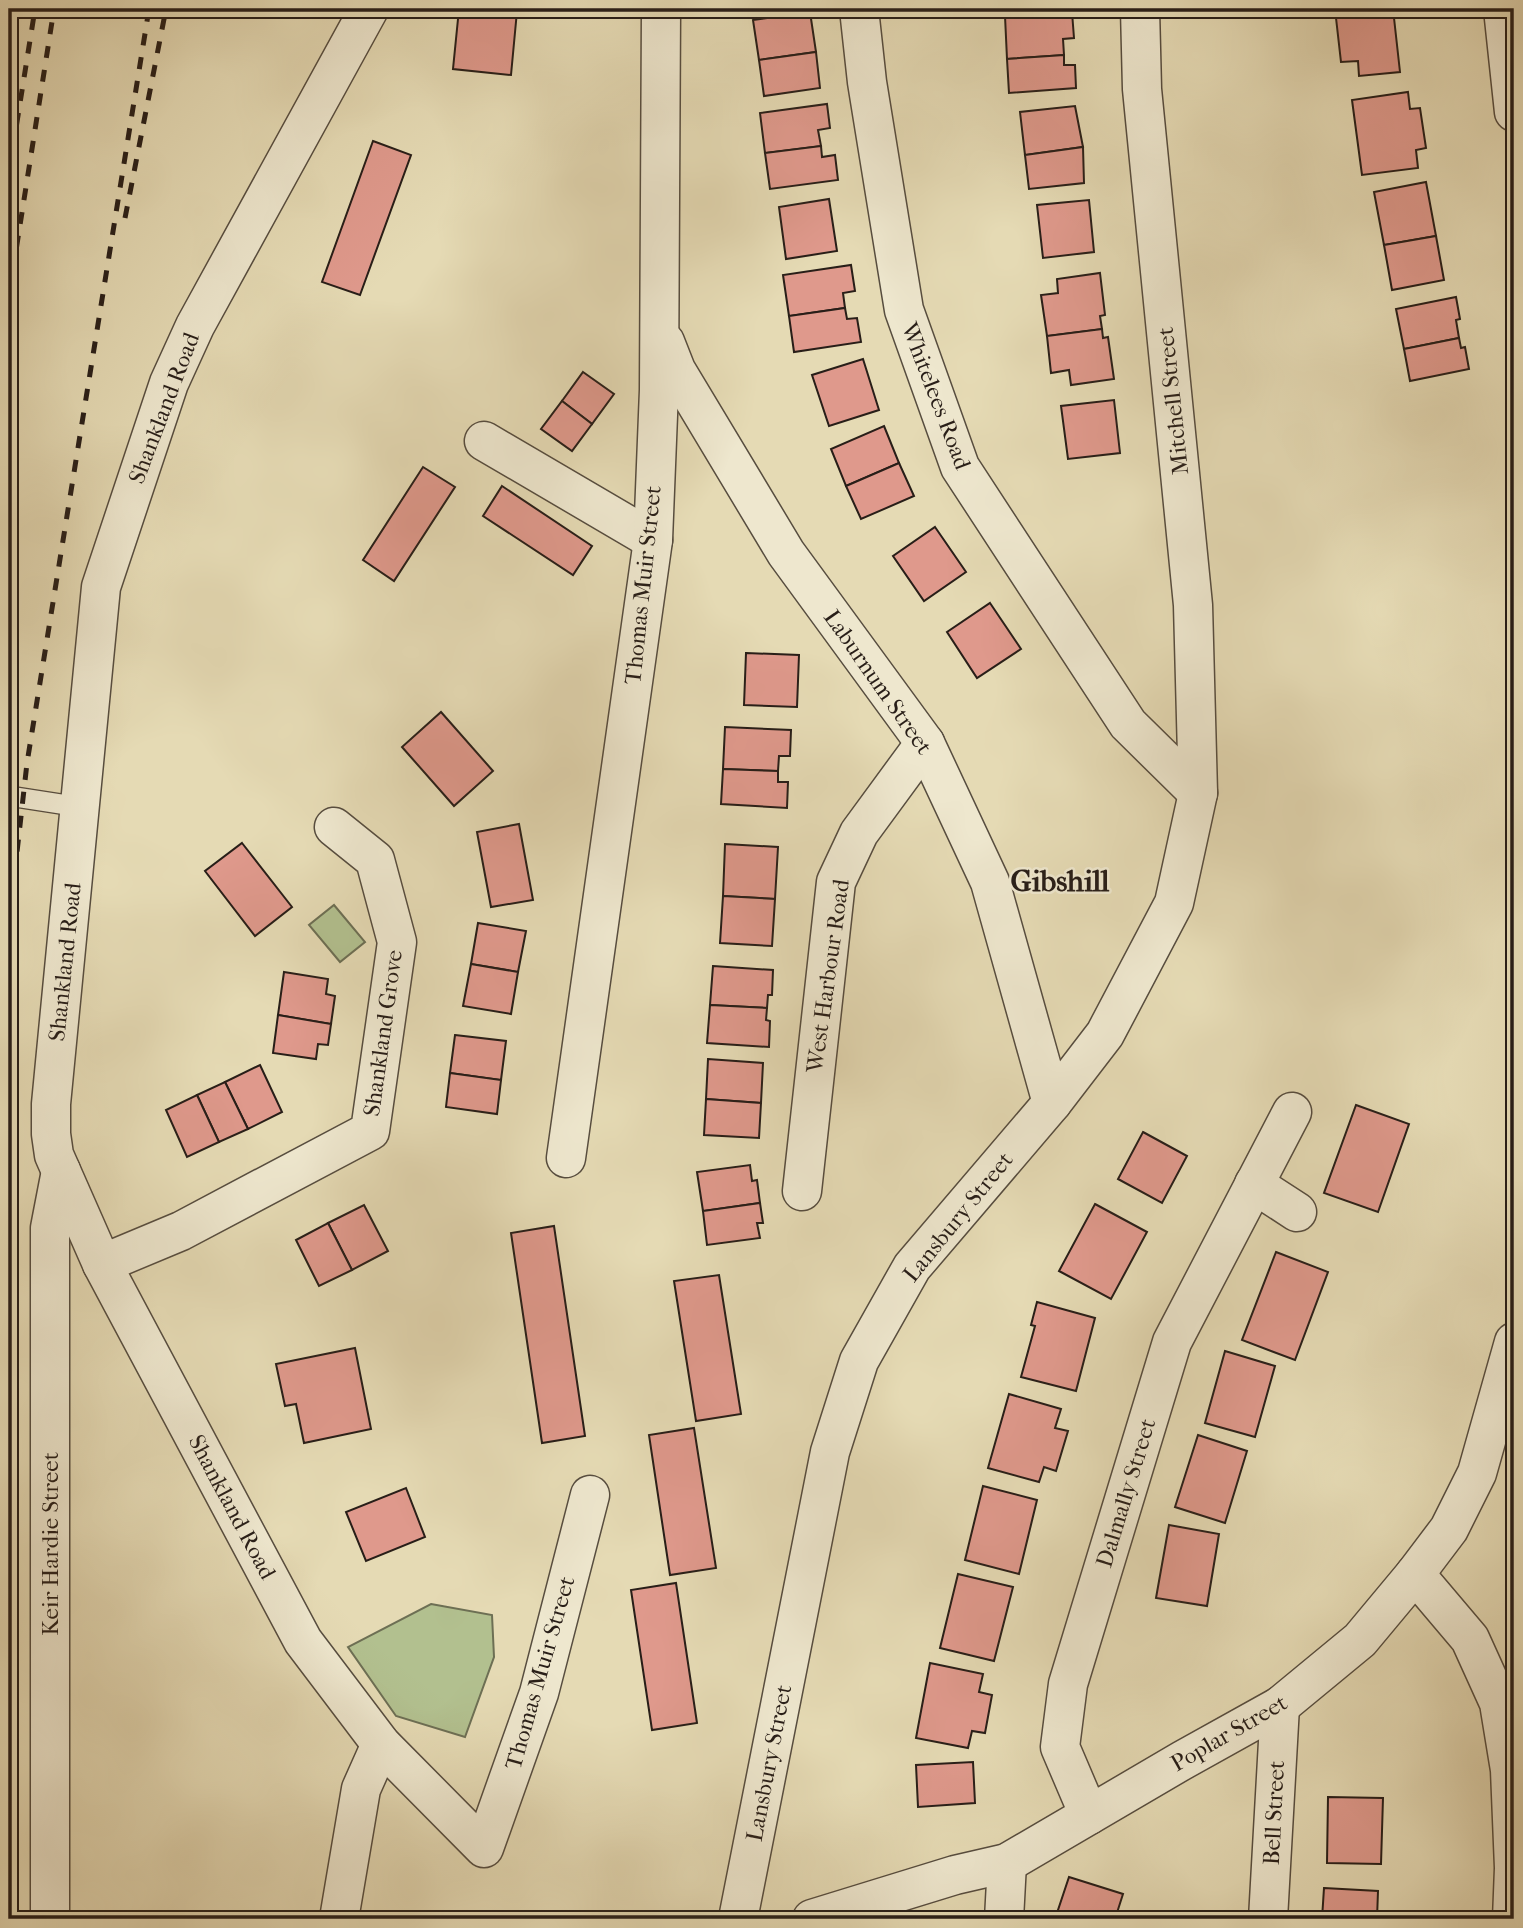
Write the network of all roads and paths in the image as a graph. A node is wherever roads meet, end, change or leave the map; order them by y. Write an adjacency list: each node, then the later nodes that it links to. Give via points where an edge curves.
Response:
1 (369, 9): 13 (street, Shankland Road, via 194,326 169,383 101,587)
2 (661, 9): 7 (street, Thomas Muir Street)
3 (859, 9): 11 (street, Whitelees Road, via 904,310 960,467 1128,724)
4 (1140, 9): 11 (street, Mitchell Street, via 1142,89 1193,605)
5 (1503, 9): 6 (street)
6 (1514, 111)
7 (659, 326): 9 (street, Thomas Muir Street); 10 (street, Laburnum Street, via 676,370 786,553)
8 (484, 441): 9 (street)
9 (653, 540): 17 (street, Thomas Muir Street)
10 (925, 743): 15 (street, Laburnum Street, via 990,882); 20 (street, West Harbour Road, via 859,833 836,882)
11 (1198, 793): 15 (street, Lansbury Street, via 1174,903 1105,1034)
12 (9, 796): 13 (lane)
13 (80, 807): 18 (street, Shankland Road, via 51,1104 54,1155)
14 (334, 827): 22 (street, Shankland Grove, via 375,860 397,942 370,1131 181,1231)
15 (1052, 1103): 33 (street, Lansbury Street, via 912,1267 859,1362 830,1452)
16 (1292, 1112): 19 (street, Dalmally Street)
17 (566, 1158)
18 (61, 1171): 22 (street, Shankland Road); 31 (street, Keir Hardie Street, via 50,1228)
19 (1254, 1184): 21 (street); 28 (street, Dalmally Street, via 1172,1342 1068,1684 1060,1747)
20 (803, 1191)
21 (1297, 1212)
22 (102, 1264): 27 (street, Shankland Road, via 303,1641)
23 (1514, 1342): 25 (street, Poplar Street, via 1477,1473 1449,1530)
24 (590, 1495): 29 (street, Thomas Muir Street, via 539,1693)
25 (1415, 1574): 26 (street, Poplar Street, via 1360,1640); 37 (street, via 1470,1639 1499,1703 1510,1770)
26 (1280, 1706): 28 (street, Poplar Street); 36 (street, Bell Street)
27 (381, 1744): 29 (street, Shankland Road); 32 (street, via 361,1789)
28 (1088, 1815): 30 (street, Poplar Street)
29 (484, 1849)
30 (1007, 1863): 34 (street, Poplar Street); 35 (street)
31 (50, 1919)
32 (340, 1919)
33 (738, 1919)
34 (812, 1919)
35 (1004, 1919)
36 (1268, 1919)
37 (1512, 1919)

